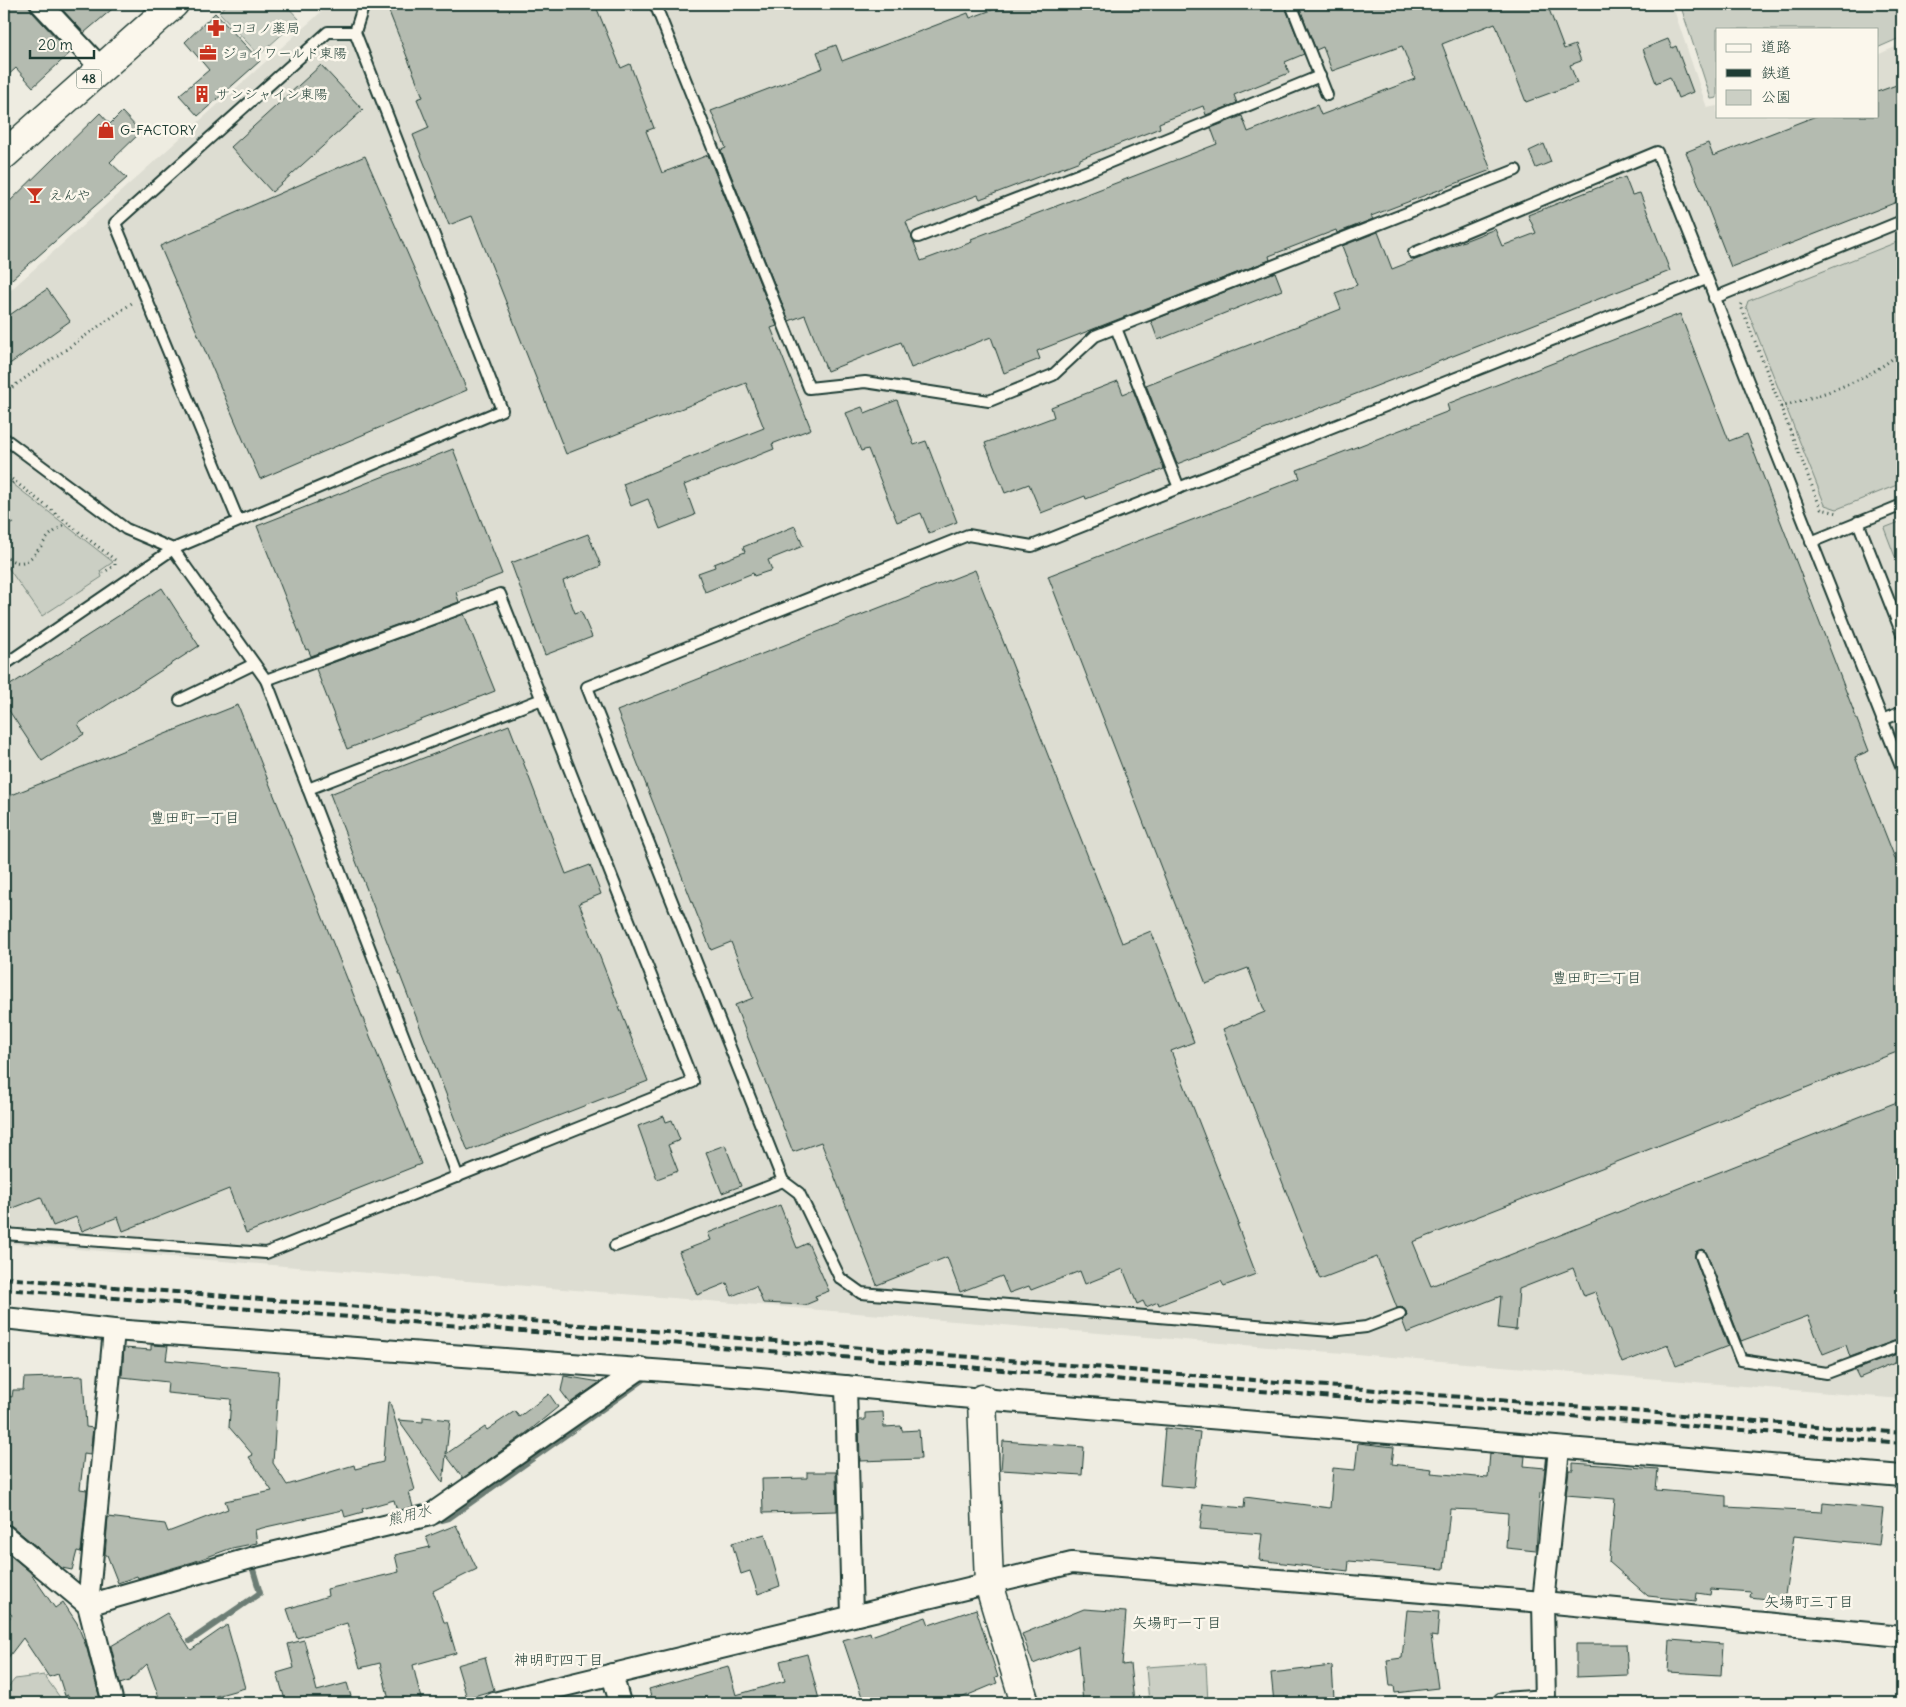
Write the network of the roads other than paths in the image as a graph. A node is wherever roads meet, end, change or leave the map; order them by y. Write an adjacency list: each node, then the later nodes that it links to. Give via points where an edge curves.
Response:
1 (41, 4): 7 (street)
2 (174, 4): 7 (street, 48)
3 (364, 4): 6 (lane)
4 (655, 4): 17 (lane, via 809,388 865,382 990,400 1053,376 1095,336)
5 (1291, 4): 8 (lane)
6 (355, 32): 21 (lane, via 328,32 115,222); 21 (lane, via 502,410)
7 (101, 68): 10 (street, 48)
8 (1320, 76): 9 (lane); 13 (lane)
9 (1327, 95)
10 (4, 156)
11 (1516, 170): 17 (lane)
12 (1902, 220): 16 (lane)
13 (918, 237)
14 (1414, 253): 15 (lane, via 1657,152)
15 (1706, 279): 16 (lane); 19 (lane)
16 (1714, 298): 23 (lane)
17 (1116, 328): 19 (lane)
18 (4, 438): 24 (lane, via 126,529)
19 (1179, 488): 36 (lane, via 1032,546 968,535 587,687)
20 (1902, 505): 22 (lane)
21 (238, 520): 24 (lane)
22 (1858, 522): 23 (lane); 25 (lane)
23 (1811, 542): 32 (lane)
24 (173, 550): 26 (lane); 27 (lane)
25 (1902, 634)
26 (254, 664): 28 (lane); 30 (lane)
27 (4, 665)
28 (266, 680): 29 (lane, via 500,594); 34 (lane)
29 (542, 699): 34 (lane); 35 (lane, via 693,1082)
30 (180, 700)
31 (1902, 712): 32 (lane)
32 (1882, 720): 33 (lane)
33 (1902, 769)
34 (308, 789): 35 (lane)
35 (458, 1177): 37 (lane, via 266,1253)
36 (783, 1181): 38 (lane); 40 (lane, via 799,1194 840,1278 861,1293 1331,1331 1366,1327)
37 (4, 1234)
38 (615, 1246)
39 (1701, 1256): 43 (lane, via 1741,1360 1827,1373)
40 (1400, 1314)
41 (4, 1318): 42 (street)
42 (114, 1330): 44 (street); 52 (street)
43 (1902, 1345)
44 (641, 1368): 45 (street); 52 (street, via 430,1515 251,1558)
45 (846, 1386): 46 (street); 53 (street)
46 (982, 1399): 47 (street); 50 (street)
47 (1559, 1449): 48 (street); 51 (street)
48 (1902, 1476)
49 (4, 1535): 52 (street)
50 (989, 1584): 51 (street, via 1072,1563); 53 (street); 60 (street)
51 (1543, 1602): 54 (street); 56 (street)
52 (88, 1605): 57 (street)
53 (852, 1616): 55 (street)
54 (1902, 1636)
55 (612, 1674): 58 (street); 59 (street)
56 (1545, 1701): 61 (street)
57 (113, 1703)
58 (494, 1703)
59 (620, 1703)
60 (1025, 1703)
61 (1503, 1703)

